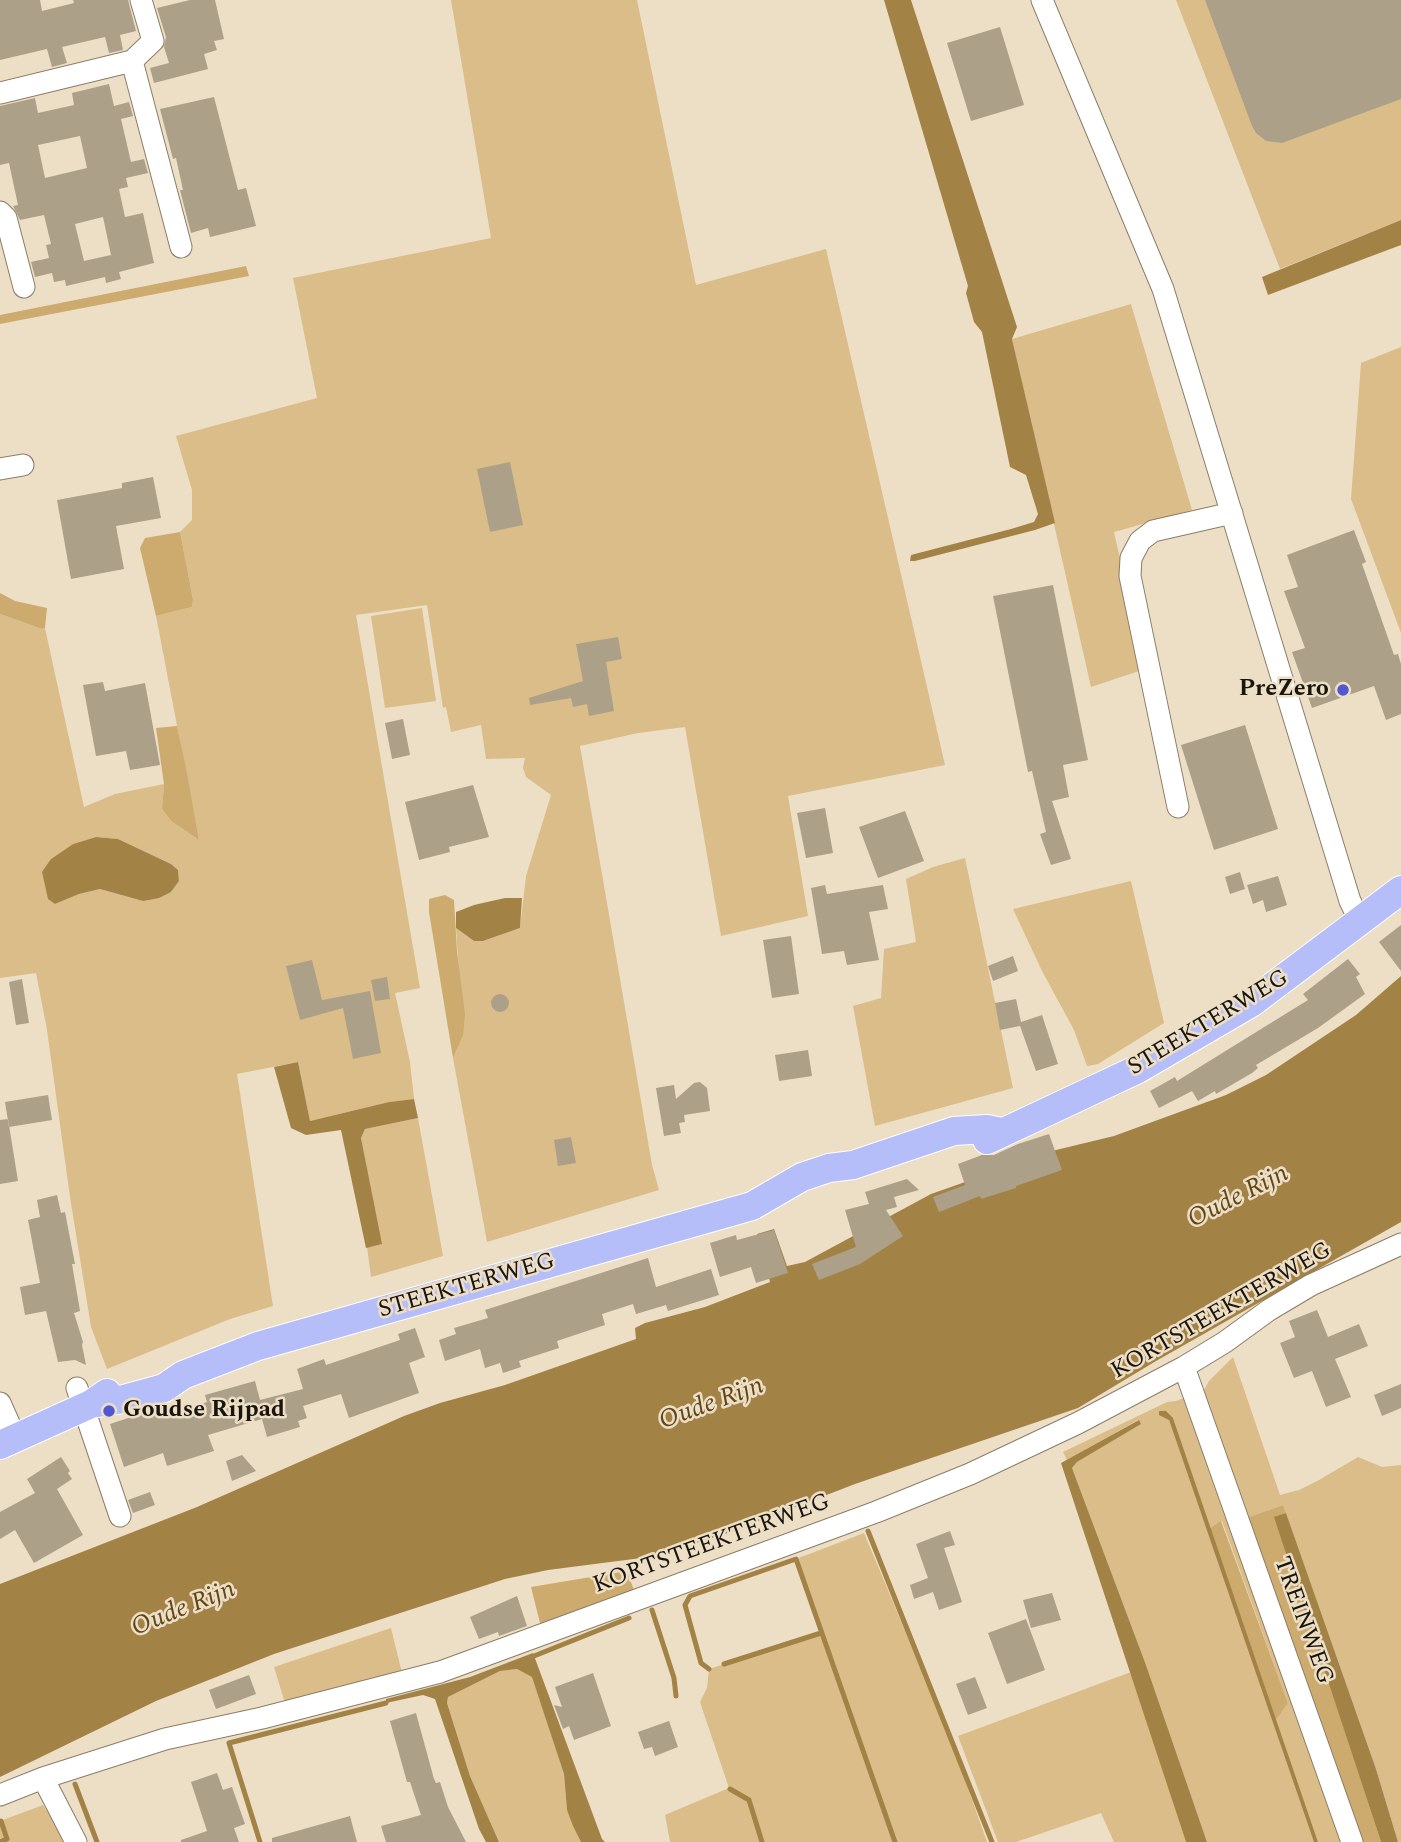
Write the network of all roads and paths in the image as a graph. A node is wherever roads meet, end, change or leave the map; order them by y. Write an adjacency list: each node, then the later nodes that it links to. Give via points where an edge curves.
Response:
1 (142, 0): 3 (street, via 153,41)
2 (1042, 0): 10 (street, via 1163,289)
3 (132, 61): 4 (street); 6 (street)
4 (0, 93)
5 (0, 212): 7 (street, via 6,218)
6 (181, 247)
7 (24, 287)
8 (23, 465): 9 (street)
9 (0, 469)
10 (1231, 513): 11 (street, via 1153,531 1130,558); 13 (street, via 1350,901)
11 (1178, 807)
12 (1401, 890): 13 (main road, STEEKTERWEG)
13 (1360, 921): 16 (main road, STEEKTERWEG, via 1261,997 1185,1043 1002,1132 954,1132 853,1165 801,1197 773,1206 752,1206 258,1346 183,1375 164,1388 124,1399)
14 (1401, 1244): 15 (street, KORTSTEEKTERWEG, via 1311,1285)
15 (1184, 1367): 20 (street, KORTSTEEKTERWEG, via 970,1474 485,1657 262,1718 165,1739); 23 (street, TREINWEG)
16 (84, 1399): 18 (main road, STEEKTERWEG); 19 (street)
17 (0, 1402): 18 (street)
18 (5, 1446)
19 (120, 1516)
20 (43, 1778): 21 (street, KORTSTEEKTERWEG); 22 (street)
21 (0, 1795)
22 (76, 1842)
23 (1352, 1842)

